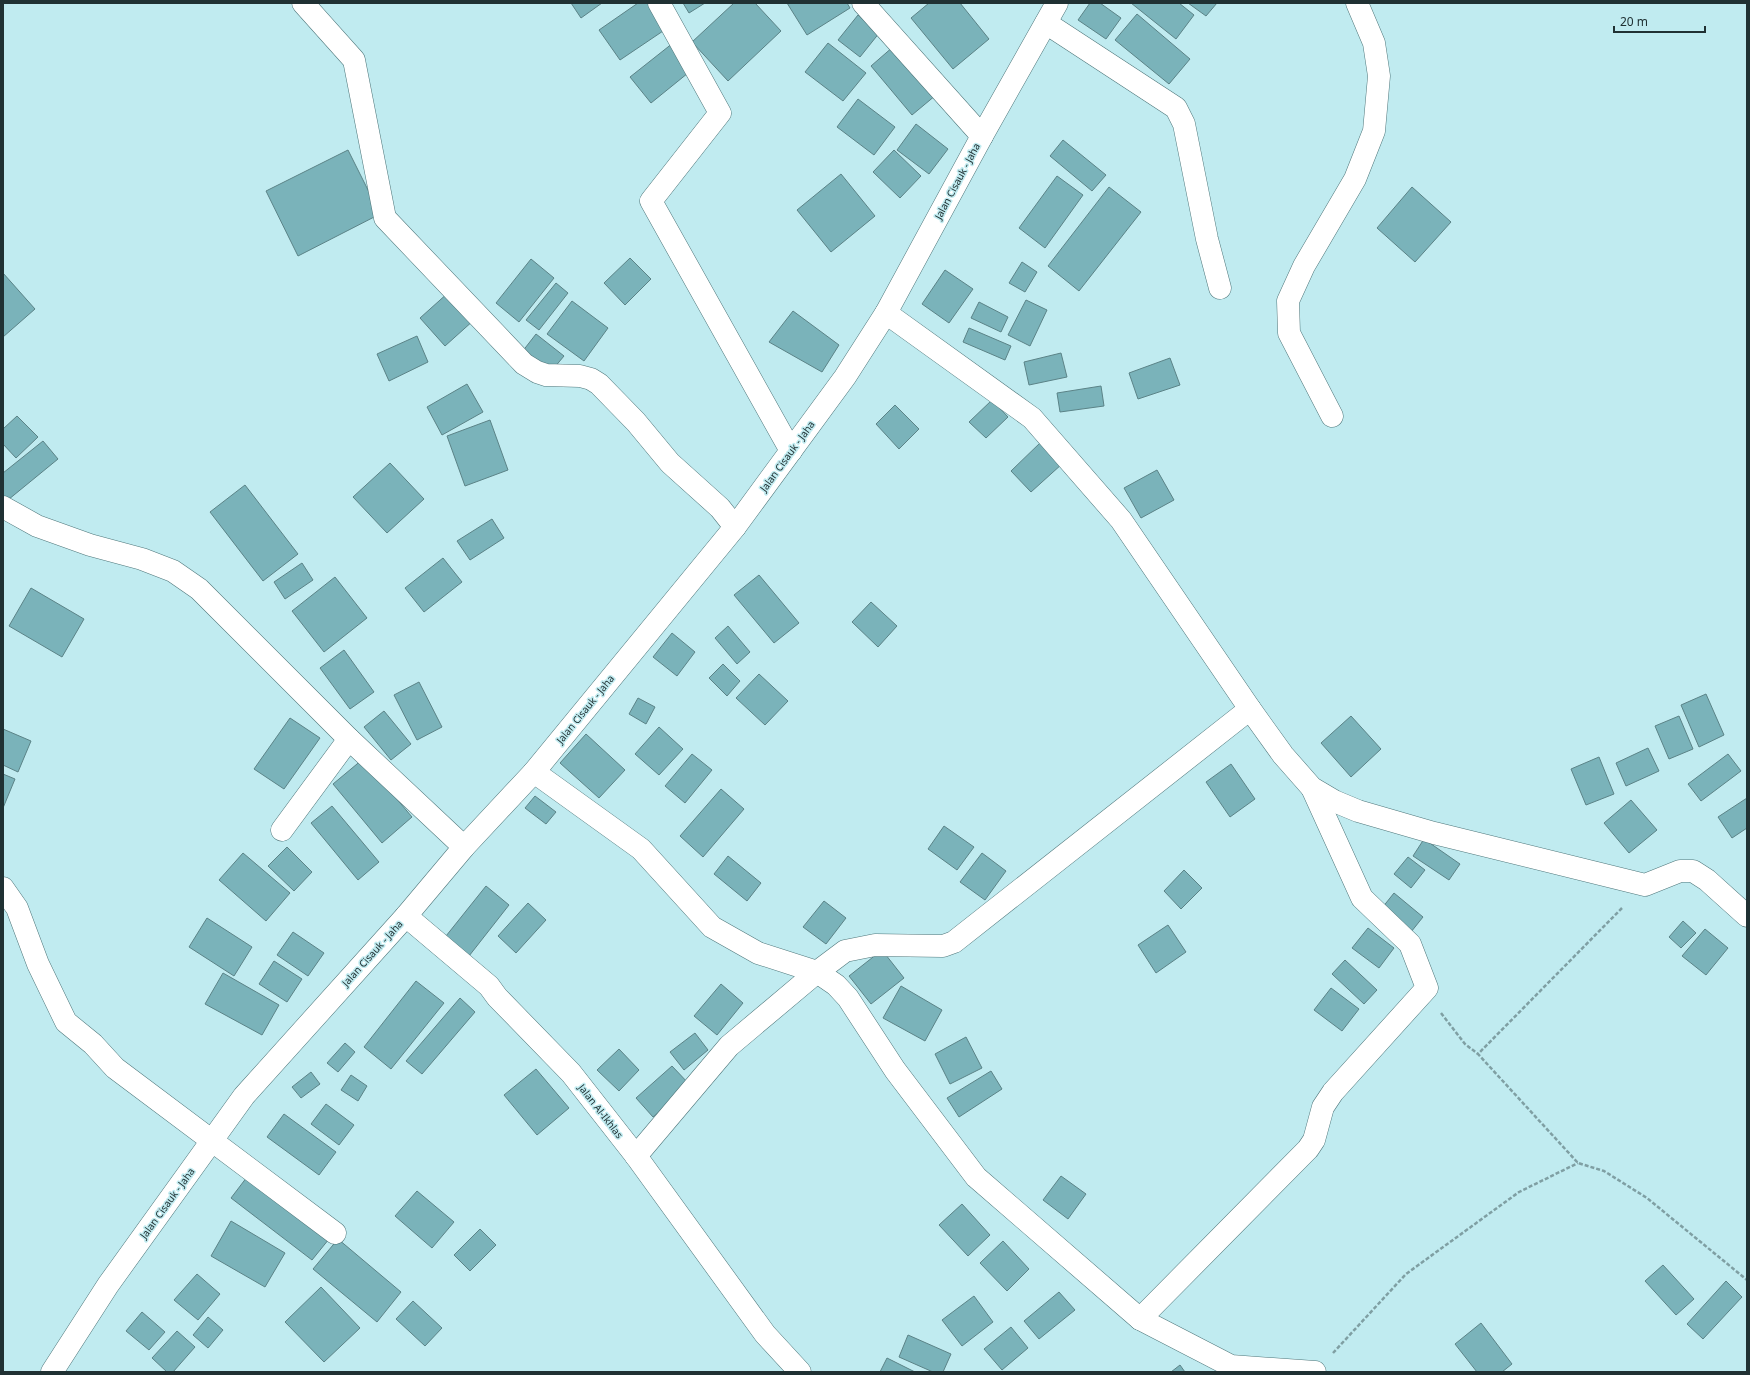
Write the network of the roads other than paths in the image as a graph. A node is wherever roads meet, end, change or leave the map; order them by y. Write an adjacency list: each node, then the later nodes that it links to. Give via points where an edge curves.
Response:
1 (303, 3): 13 (street, via 354,60 385,218 524,364 546,375 580,376 599,384 636,422 670,463 720,508)
2 (658, 3): 11 (street, via 720,113 651,201)
3 (863, 3): 7 (street)
4 (1057, 3): 6 (street, Jalan Cisauk - Jaha)
5 (1357, 3): 10 (street, via 1374,43 1379,76 1374,131 1355,179 1304,266 1288,301 1289,333)
6 (1046, 23): 7 (street, Jalan Cisauk - Jaha); 8 (street, via 1176,108 1184,124 1207,239)
7 (982, 136): 9 (street, Jalan Cisauk - Jaha)
8 (1220, 288)
9 (886, 313): 11 (street, Jalan Cisauk - Jaha, via 845,377); 14 (street, via 1032,418 1121,520)
10 (1332, 416)
11 (791, 451): 13 (street, Jalan Cisauk - Jaha)
12 (3, 507): 15 (street, via 37,526 173,571 199,589)
13 (735, 527): 16 (street, Jalan Cisauk - Jaha)
14 (1250, 709): 17 (street, via 1283,755); 23 (street, via 954,942 943,946 875,945 845,951)
15 (349, 739): 18 (street); 19 (street)
16 (534, 772): 19 (street, Jalan Cisauk - Jaha); 23 (street, via 641,849 712,927 758,953)
17 (1312, 788): 22 (street, via 1358,811 1434,833 1645,884 1680,871 1693,871 1707,880); 27 (street, via 1362,898 1410,944 1427,988 1333,1092 1323,1107 1314,1140 1308,1150)
18 (282, 830)
19 (464, 847): 21 (street, Jalan Cisauk - Jaha)
20 (3, 888): 24 (street, via 17,908 38,964 66,1022 93,1044 115,1068)
21 (406, 916): 24 (street, Jalan Cisauk - Jaha, via 244,1096); 25 (street, Jalan Al-Ikhlas, via 489,986 496,997 572,1073)
22 (1747, 916)
23 (817, 972): 25 (street, via 729,1046); 27 (street, via 836,985 848,998 895,1070 976,1177)
24 (212, 1140): 26 (street); 28 (street, Jalan Cisauk - Jaha, via 108,1285)
25 (636, 1156): 29 (street, Jalan Al-Ikhlas, via 765,1334)
26 (335, 1233)
27 (1140, 1319): 30 (street, via 1231,1366)
28 (52, 1372)
29 (800, 1372)
30 (1315, 1372)

